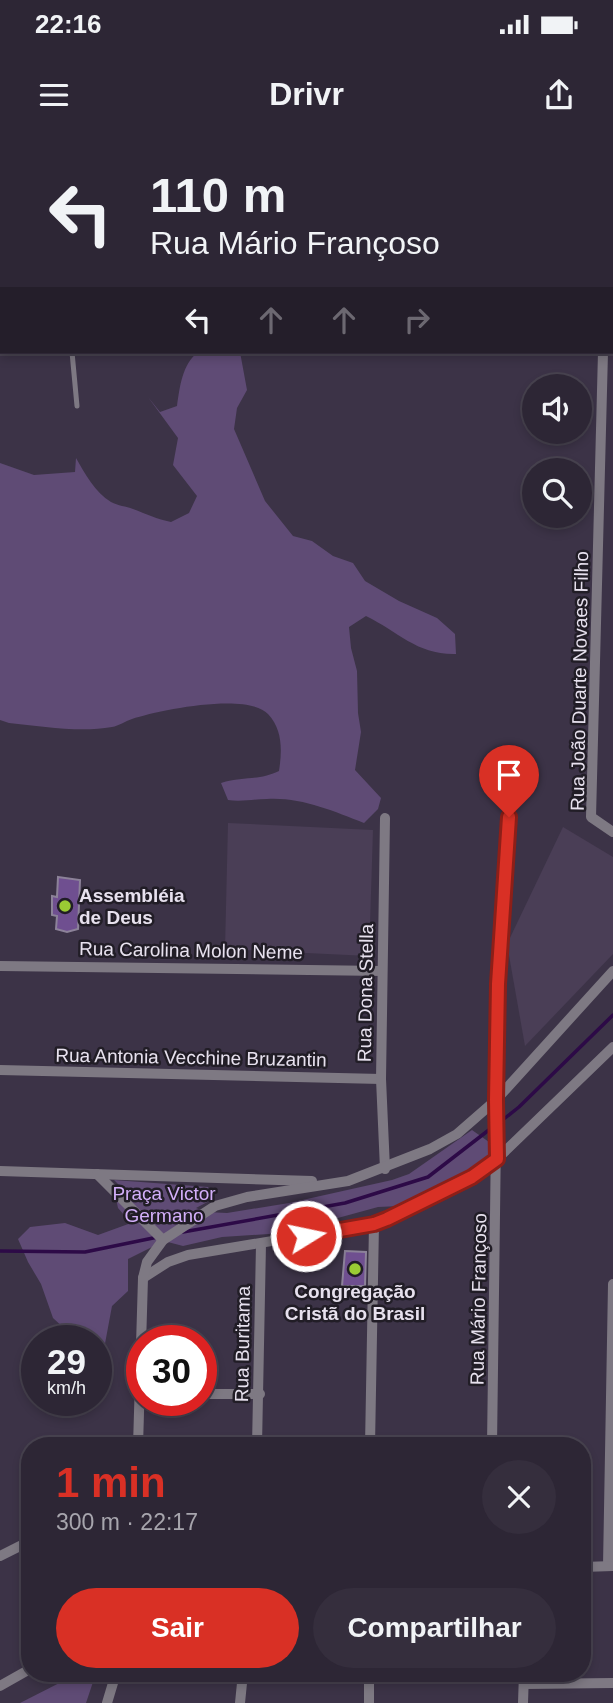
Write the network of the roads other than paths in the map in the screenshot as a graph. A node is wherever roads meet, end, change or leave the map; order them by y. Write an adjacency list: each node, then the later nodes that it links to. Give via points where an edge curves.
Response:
1 (72, 354): 3 (lane)
2 (603, 354): 6 (street, Rua João Duarte Novaes Filho, via 591,817)
3 (77, 406)
4 (509, 817): 13 (street, Rua Mário Françoso)
5 (385, 818): 8 (street, Rua Dona Stella)
6 (613, 832)
7 (0, 966): 8 (street, Rua Carolina Molon Neme)
8 (382, 971): 12 (street, Rua Dona Stella)
9 (613, 971): 13 (street)
10 (613, 1047): 14 (street)
11 (0, 1070): 12 (street, Rua Antonia Vecchine Bruzantin)
12 (381, 1079): 15 (street, Rua Dona Stella)
13 (496, 1100): 14 (street, Rua Mário Françoso); 15 (street, via 457,1133)
14 (497, 1159): 19 (street, via 472,1177); 31 (street, Rua Mário Françoso)
15 (385, 1169): 18 (street)
16 (0, 1171): 17 (street)
17 (97, 1174): 18 (street); 20 (street)
18 (348, 1181): 20 (street, via 215,1206)
19 (374, 1224): 21 (street); 30 (street)
20 (163, 1240): 22 (street, via 147,1262)
21 (261, 1244): 22 (street, via 188,1255); 26 (street, Rua Buritama)
22 (143, 1278): 24 (street)
23 (613, 1283): 34 (street)
24 (142, 1325)
25 (217, 1394): 26 (street)
26 (260, 1394): 29 (street, Rua Buritama)
27 (140, 1416): 28 (street)
28 (139, 1437)
29 (258, 1437)
30 (370, 1437)
31 (492, 1437)
32 (21, 1546): 33 (street)
33 (0, 1556)
34 (610, 1566): 35 (street)
35 (591, 1567)
36 (21, 1674): 43 (street)
37 (113, 1682): 44 (street)
38 (242, 1682): 45 (street)
39 (369, 1682): 46 (street)
40 (524, 1682): 47 (street)
41 (591, 1682): 42 (street)
42 (613, 1683)
43 (0, 1686)
44 (107, 1703)
45 (240, 1703)
46 (369, 1703)
47 (523, 1703)

